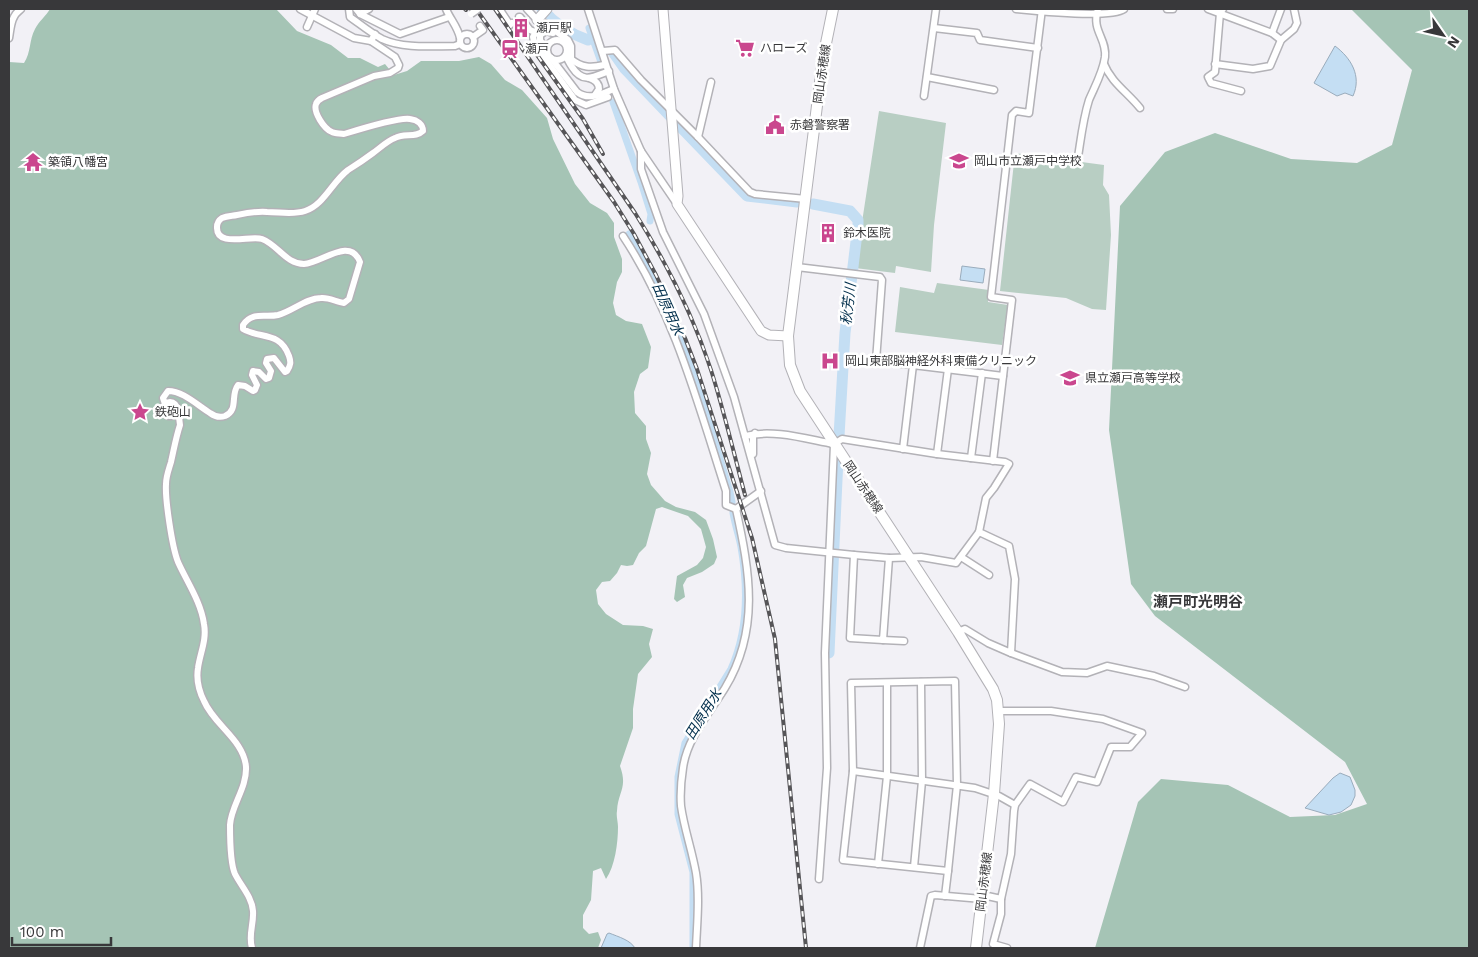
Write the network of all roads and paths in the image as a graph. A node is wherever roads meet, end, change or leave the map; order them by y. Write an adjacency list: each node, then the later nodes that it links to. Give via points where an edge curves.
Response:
1 (21, 9): 37 (street, via 13,17)
2 (300, 9): 23 (street)
3 (348, 9): 35 (street, via 350,17)
4 (369, 9): 21 (street)
5 (446, 9): 26 (street)
6 (478, 9): 25 (street, bridge)
7 (527, 9): 29 (street)
8 (588, 9): 43 (street)
9 (664, 9): 60 (street)
10 (834, 9): 64 (main road, 岡山赤穂線, via 823,58)
11 (936, 9): 32 (street)
12 (1016, 9): 20 (street)
13 (1124, 9): 24 (street)
14 (1168, 9): 15 (street)
15 (1173, 9)
16 (1208, 9): 22 (street)
17 (1282, 9): 34 (street)
18 (1294, 9): 38 (street, via 1297,23)
19 (500, 10): 28 (street, via 510,25)
20 (1042, 10): 24 (street); 42 (street)
21 (358, 11): 26 (street, via 400,34)
22 (1222, 11): 34 (street); 47 (street)
23 (314, 12): 31 (street); 39 (street, via 354,38)
24 (1096, 12): 46 (street, via 1094,18 1105,54)
25 (471, 14)
26 (449, 17): 33 (street)
27 (519, 18): 29 (street, via 530,30)
28 (512, 23)
29 (542, 23): 41 (street); 45 (street, via 540,38); 48 (street, via 570,42 570,56 575,62 591,68); 58 (street, via 533,37 536,44 575,100 586,105)
30 (480, 26): 36 (street, via 483,30)
31 (307, 27)
32 (934, 28): 42 (street, via 977,34 980,40); 50 (street)
33 (458, 30): 36 (street); 40 (street)
34 (1272, 33): 38 (street)
35 (375, 34): 39 (street); 40 (street, via 405,45 455,46)
36 (470, 36): 40 (street); 40 (street, via 474,42 470,48)
37 (9, 38)
38 (1281, 40): 47 (street, via 1270,66 1252,69)
39 (371, 41): 73 (street, via 395,57 398,68 322,98 315,107 317,114 330,131 336,133 344,134 406,119 418,122 423,132 392,139 339,178 320,202 307,211 228,216 217,223 216,229 223,238 231,240 262,239 296,263 306,264 340,251 354,252 360,262 349,299 344,303 314,298 290,311 258,315 244,322 244,329 248,332 264,335 283,345 290,366 285,372 274,358 267,359 269,378 253,371 257,385 255,390 238,385 232,412 226,416 213,415 175,391 168,391 163,398)
40 (460, 41)
41 (561, 41): 44 (street, via 567,48); 45 (street, via 550,43)
42 (1038, 48): 72 (street, via 1029,112 1016,111 1012,115 991,296 1012,300)
43 (603, 51): 49 (street); 60 (street, via 615,50)
44 (566, 54): 45 (street, via 560,60); 51 (street, via 575,72)
45 (549, 55): 56 (street, via 577,92 587,97)
46 (1104, 64): 59 (street, via 1109,75); 63 (street, via 1085,114)
47 (1216, 64): 55 (street, via 1215,72 1208,77 1211,83)
48 (604, 65)
49 (608, 71): 51 (street); 53 (street)
50 (927, 77): 54 (street); 57 (street)
51 (589, 78): 56 (street, via 597,81 599,87)
52 (711, 82): 61 (street)
53 (614, 89): 56 (street); 62 (street)
54 (994, 90)
55 (1241, 91)
56 (594, 96)
57 (924, 96)
58 (608, 97)
59 (1140, 108)
60 (671, 112): 61 (street); 65 (street)
61 (698, 137): 64 (street, via 750,192)
62 (641, 151): 65 (street); 76 (street, via 641,169 663,232 704,314)
63 (1078, 157)
64 (806, 199): 67 (main road, 岡山赤穂線)
65 (676, 204): 68 (street, via 761,331)
66 (623, 236): 84 (street, via 646,273 671,327 726,491 726,505)
67 (798, 267): 68 (main road, 岡山赤穂線); 69 (street, via 880,277 876,361)
68 (788, 336): 77 (main road, 岡山赤穂線, via 790,365 800,391)
69 (913, 365): 70 (street); 78 (street)
70 (948, 369): 71 (street); 79 (street)
71 (982, 373): 72 (street); 80 (street)
72 (1003, 376): 82 (street)
73 (165, 404): 74 (street, via 174,403); 74 (street, via 162,408 164,415)
74 (176, 414): 113 (street, via 180,425 166,489 173,544 204,624 199,688 210,714 234,741 246,766 230,825 232,866 253,911)
75 (755, 433): 76 (street); 77 (street); 81 (street)
76 (745, 436): 81 (street)
77 (834, 444): 78 (street, via 842,439); 86 (street); 90 (main road, 岡山赤穂線)
78 (904, 449): 79 (street)
79 (937, 454): 80 (street)
80 (971, 458): 82 (street)
81 (753, 461): 83 (street)
82 (993, 461): 85 (street, via 1009,464 986,498)
83 (761, 491): 84 (street); 86 (street, via 775,545)
84 (736, 509): 114 (street, via 745,548 750,596 745,641 735,672 690,742 683,766 681,805 698,887)
85 (979, 532): 88 (street); 95 (street, via 1009,546 1015,579)
86 (830, 552): 87 (street); 109 (street, via 825,653 827,768)
87 (854, 555): 89 (street); 93 (street, via 850,638)
88 (961, 557): 90 (street, via 956,563); 91 (street)
89 (889, 558): 90 (street); 93 (street)
90 (910, 558): 92 (main road, 岡山赤穂線)
91 (989, 575)
92 (958, 632): 95 (street, via 965,629); 99 (main road, 岡山赤穂線, via 993,689)
93 (884, 640): 94 (street)
94 (904, 641)
95 (1012, 653): 98 (street, via 1062,672 1087,673 1107,666 1154,676)
96 (921, 682): 97 (street); 102 (street); 103 (street, via 955,682)
97 (887, 683): 100 (street, via 851,683); 101 (street)
98 (1184, 687)
99 (998, 711): 104 (main road, 岡山赤穂線); 105 (street, via 1051,711 1103,719 1142,733 1130,747 1111,747 1097,782 1076,777 1063,802 1030,784)
100 (852, 771): 101 (street); 106 (street, via 843,860)
101 (887, 776): 102 (street); 106 (street)
102 (922, 781): 103 (street); 107 (street)
103 (957, 785): 104 (street); 108 (street)
104 (994, 794): 105 (street); 111 (main road, 岡山赤穂線)
105 (1015, 805): 112 (street, via 1011,854)
106 (878, 864): 107 (street)
107 (914, 867): 108 (street)
108 (948, 871): 110 (street)
109 (819, 879)
110 (945, 896): 111 (street); 115 (street, via 930,896)
111 (982, 897): 112 (street); 116 (main road, 岡山赤穂線)
112 (1002, 899): 117 (street, via 993,944)
113 (252, 948)
114 (696, 948)
115 (920, 948)
116 (976, 948)
117 (1007, 948)

